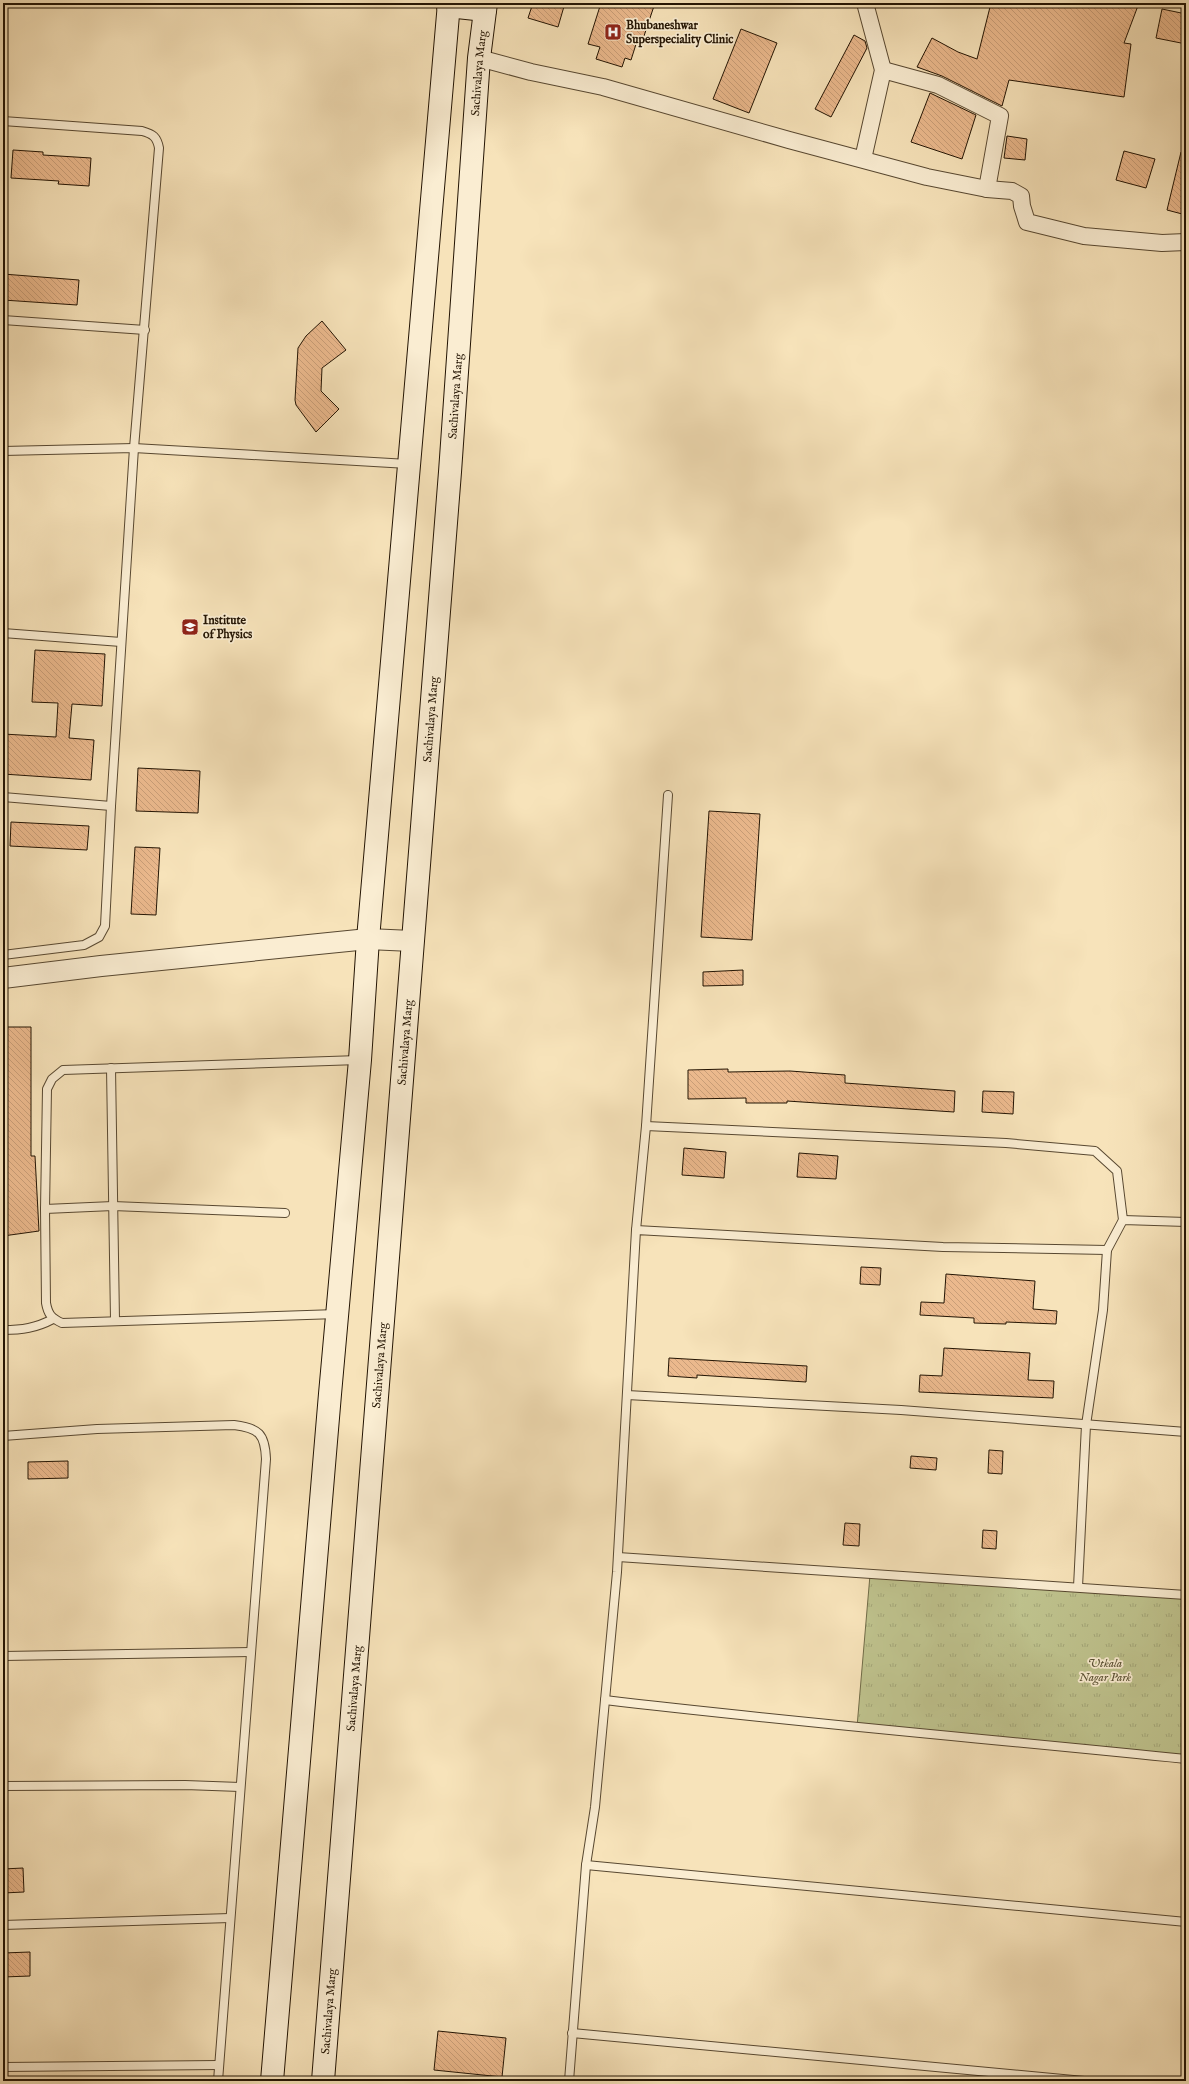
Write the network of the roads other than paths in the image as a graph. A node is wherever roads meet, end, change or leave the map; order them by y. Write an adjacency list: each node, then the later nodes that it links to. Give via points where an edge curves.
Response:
1 (866, 3): 5 (street)
2 (448, 5): 3 (main road); 14 (main road)
3 (486, 7): 4 (main road, Sachivalaya Marg)
4 (479, 58): 7 (street, via 603,87); 21 (main road, Sachivalaya Marg, via 450,472)
5 (883, 70): 7 (street); 8 (street, via 938,85 1000,116)
6 (3, 121): 11 (lane, via 142,131 157,139 159,156)
7 (863, 159): 8 (street, via 927,177)
8 (987, 189): 9 (street, via 1012,191 1021,196 1028,222 1084,236 1162,243)
9 (1186, 242)
10 (3, 320): 11 (lane)
11 (144, 330): 12 (lane)
12 (134, 448): 13 (lane); 14 (lane); 16 (lane)
13 (3, 451)
14 (409, 464): 20 (main road)
15 (3, 633): 16 (lane)
16 (122, 642): 19 (lane)
17 (668, 795): 26 (lane)
18 (3, 797): 19 (lane)
19 (110, 806): 22 (lane, via 105,926 99,937 84,945)
20 (368, 939): 21 (street); 23 (street); 24 (main road)
21 (412, 941): 60 (main road, Sachivalaya Marg)
22 (3, 955)
23 (3, 978)
24 (360, 1060): 25 (lane); 34 (main road)
25 (111, 1068): 27 (lane); 28 (lane, via 63,1070 52,1079 47,1089)
26 (646, 1126): 30 (lane, via 1006,1143 1095,1151 1117,1171); 32 (lane)
27 (112, 1206): 28 (lane); 29 (lane); 36 (lane)
28 (45, 1209): 35 (lane, via 46,1303)
29 (285, 1213)
30 (1123, 1220): 31 (lane); 33 (lane)
31 (1186, 1222)
32 (636, 1230): 33 (lane, via 943,1247); 38 (lane)
33 (1107, 1250): 39 (lane, via 1103,1310)
34 (338, 1314): 36 (lane); 59 (main road)
35 (53, 1319): 36 (lane, via 62,1323); 37 (lane, via 26,1330)
36 (115, 1320)
37 (3, 1330)
38 (626, 1395): 39 (lane, via 893,1409); 42 (lane)
39 (1086, 1425): 40 (lane); 43 (lane)
40 (1186, 1432)
41 (3, 1436): 45 (lane, via 97,1428 234,1425 257,1431 263,1437 266,1459)
42 (618, 1557): 43 (lane); 47 (lane)
43 (1078, 1587): 44 (lane)
44 (1186, 1595)
45 (251, 1652): 46 (lane); 50 (lane)
46 (3, 1656)
47 (605, 1700): 48 (lane, via 778,1720); 51 (lane, via 595,1807)
48 (1186, 1759)
49 (3, 1786): 50 (lane)
50 (240, 1787): 52 (lane)
51 (586, 1865): 53 (lane); 55 (lane)
52 (230, 1918): 54 (lane); 56 (lane)
53 (1186, 1922)
54 (3, 1925)
55 (572, 2033): 61 (lane); 62 (lane)
56 (219, 2065): 57 (lane); 58 (lane)
57 (3, 2067)
58 (218, 2081)
59 (272, 2081)
60 (323, 2081)
61 (568, 2081)
62 (1084, 2081)

